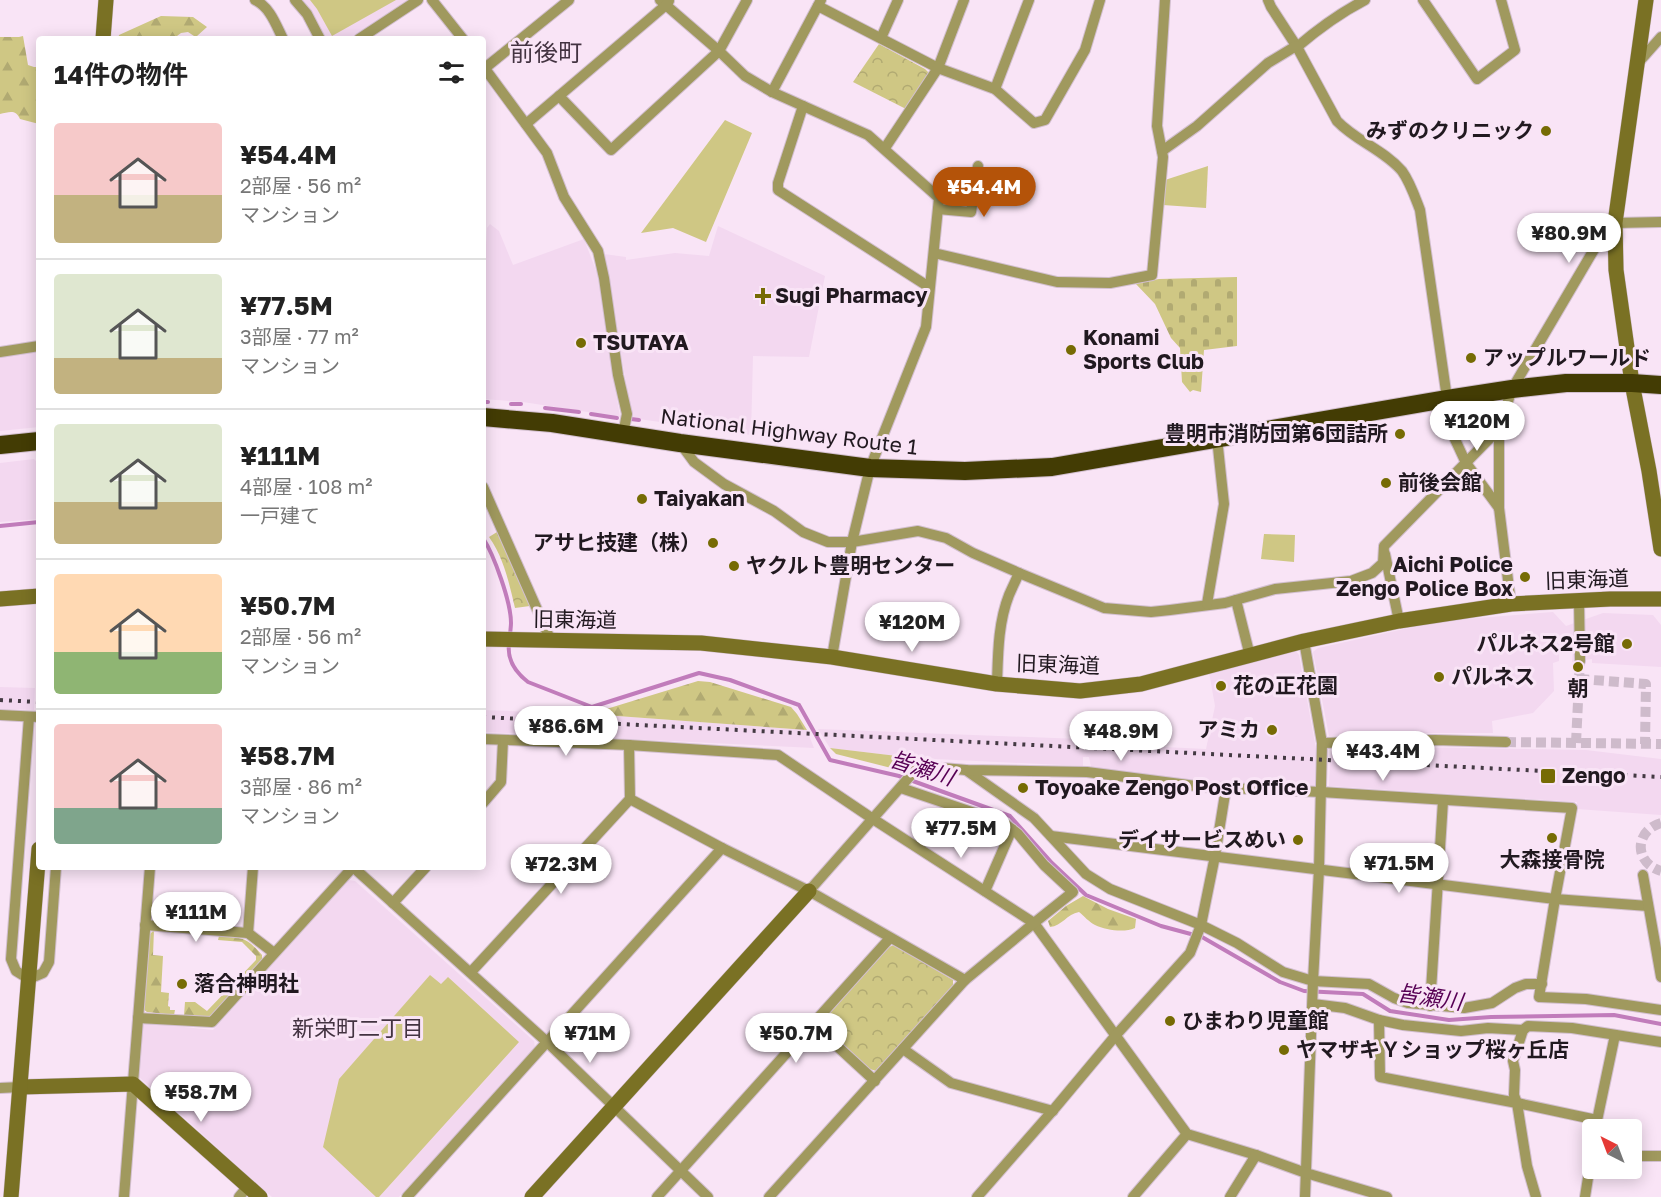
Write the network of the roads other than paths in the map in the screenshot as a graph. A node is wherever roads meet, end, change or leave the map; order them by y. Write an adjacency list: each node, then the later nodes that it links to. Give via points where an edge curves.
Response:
1 (106, 0): 20 (street)
2 (255, 0): 21 (street, via 271,15)
3 (295, 0): 22 (street)
4 (418, 0): 23 (street)
5 (432, 0): 24 (street)
6 (569, 0): 30 (street)
7 (747, 0): 28 (street)
8 (898, 0): 26 (street)
9 (964, 0): 31 (street)
10 (1029, 0): 33 (street)
11 (1100, 0): 33 (street, via 1085,50 1045,120 1034,123)
12 (1165, 0): 39 (street, via 1157,126)
13 (1268, 0): 27 (street)
14 (1365, 0): 27 (street)
15 (1424, 0): 16 (street, via 1477,79 1515,50)
16 (1501, 0)
17 (1646, 0): 29 (street)
18 (665, 2): 28 (street); 35 (street)
19 (819, 3): 26 (street); 34 (street)
20 (103, 36)
21 (282, 36)
22 (318, 36)
23 (364, 36)
24 (461, 36)
25 (1661, 37): 29 (street)
26 (881, 38): 31 (street)
27 (1296, 47): 39 (street, via 1268,63 1197,126); 51 (street, via 1338,121 1384,154 1402,172 1414,194 1420,210)
28 (719, 51): 34 (street, via 745,76); 35 (street, via 611,150)
29 (1638, 63): 43 (street)
30 (486, 65)
31 (938, 68): 33 (street); 38 (street)
32 (486, 70): 37 (street)
33 (995, 89)
34 (772, 92): 36 (street)
35 (559, 96): 37 (street)
36 (803, 106): 38 (street, via 868,135); 45 (street, via 778,190)
37 (526, 124): 54 (street, via 547,153 564,198 598,251 627,414)
38 (885, 148): 41 (street, via 939,198)
39 (1162, 151): 44 (street, via 1152,275 1110,282 1057,282)
40 (978, 166): 41 (street, via 971,212)
41 (938, 209): 44 (street)
42 (1661, 222): 43 (street)
43 (1615, 224): 48 (street, via 1616,270); 50 (street, via 1599,241)
44 (934, 253): 45 (street)
45 (929, 286): 60 (street, via 926,327)
46 (36, 346): 47 (street)
47 (0, 352)
48 (1632, 383): 49 (highway, National Highway Route 1); 50 (highway, National Highway Route 1, via 1566,383); 64 (street)
49 (1661, 385)
50 (1512, 389): 51 (highway, National Highway Route 1); 53 (street)
51 (1446, 399): 55 (highway, National Highway Route 1); 59 (street, via 1452,433)
52 (486, 417): 54 (highway, National Highway Route 1)
53 (1499, 429): 59 (street); 62 (street)
54 (623, 434): 57 (highway, National Highway Route 1)
55 (1217, 438): 60 (highway, National Highway Route 1, via 1052,467 965,471); 72 (street, via 1224,504)
56 (36, 441): 58 (highway)
57 (680, 443): 60 (highway, National Highway Route 1); 63 (street, via 694,462 724,484 803,532 828,542)
58 (0, 445)
59 (1466, 463): 62 (street); 65 (street, via 1384,546)
60 (870, 468): 63 (street)
61 (486, 494): 76 (street)
62 (1499, 508): 73 (street)
63 (852, 542): 66 (street, via 918,531 946,538); 79 (street)
64 (1661, 549)
65 (1385, 552): 70 (street, via 1383,563 1372,573 1351,581 1275,589); 74 (street)
66 (1019, 573): 72 (street, via 1104,608 1151,612); 81 (street, via 1002,621)
67 (36, 596): 68 (street)
68 (0, 599)
69 (1661, 599): 71 (street, 旧東海道)
70 (1236, 600): 72 (street); 78 (street)
71 (1579, 600): 73 (street, 旧東海道); 80 (street)
72 (1207, 604)
73 (1511, 604): 74 (street, 旧東海道)
74 (1399, 621): 77 (street, 旧東海道)
75 (489, 639): 76 (street, 旧東海道)
76 (551, 641): 79 (street, 旧東海道, via 701,643)
77 (1304, 641): 78 (street, 旧東海道); 87 (street)
78 (1250, 656): 81 (street, 旧東海道, via 1141,684 1080,691)
79 (832, 657): 81 (street, 旧東海道)
80 (1580, 661)
81 (997, 684)
82 (0, 715): 83 (street)
83 (34, 717): 124 (street, via 11,959 16,971)
84 (486, 739): 85 (street)
85 (503, 740): 88 (street); 93 (street, via 501,782)
86 (1506, 742): 87 (street)
87 (1322, 743): 92 (street)
88 (629, 745): 94 (street); 96 (street, via 778,755)
89 (966, 770): 90 (street, via 919,766); 91 (street, via 1087,772); 98 (street, via 1034,818)
90 (901, 787): 96 (street); 97 (street)
91 (1226, 788): 92 (street); 100 (street)
92 (1321, 792): 95 (street); 101 (street)
93 (486, 799)
94 (630, 799): 99 (street); 122 (street)
95 (1443, 801): 110 (street); 113 (street, via 1572,808)
96 (873, 819): 111 (street); 112 (street)
97 (1012, 829): 112 (street); 116 (street, via 1074,892)
98 (1051, 836): 100 (street); 118 (street, via 1086,874 1110,889)
99 (722, 848): 111 (street); 137 (street)
100 (1215, 856): 101 (street); 118 (street)
101 (1319, 869): 110 (street); 126 (street)
102 (37, 870): 124 (street)
103 (57, 870): 124 (street, via 49,963 43,973)
104 (150, 870): 117 (street)
105 (253, 870): 119 (street)
106 (350, 870): 121 (street)
107 (356, 870): 114 (street)
108 (423, 870): 114 (street)
109 (1643, 875): 115 (street)
110 (1437, 885): 113 (street); 129 (street)
111 (809, 891): 120 (street); 145 (street)
112 (985, 891): 116 (street)
113 (1555, 899): 115 (street); 127 (street)
114 (393, 903): 122 (street)
115 (1648, 906): 123 (street)
116 (1034, 923): 125 (street); 135 (street)
117 (145, 925): 119 (street); 131 (street)
118 (1201, 925): 126 (street, via 1283,972); 135 (street, via 1190,953)
119 (248, 933): 121 (street)
120 (890, 938): 125 (street); 133 (street)
121 (274, 953): 131 (street, via 212,1022)
122 (471, 972): 137 (street)
123 (1661, 977)
124 (28, 979): 142 (street)
125 (965, 980): 139 (street)
126 (1313, 981): 128 (street); 129 (street, via 1369,984 1394,998)
127 (1542, 984): 129 (street, via 1515,988 1492,1003 1464,1008); 130 (street, via 1539,997)
128 (1313, 1004): 132 (street, via 1345,1008); 154 (street)
129 (1430, 1006)
130 (1661, 1010)
131 (138, 1018): 141 (street)
132 (1379, 1020): 134 (street, via 1461,1031); 144 (street, via 1380,1077)
133 (813, 1024): 140 (street); 153 (street)
134 (1523, 1030): 136 (street, via 1528,1026 1572,1028); 144 (street, via 1513,1061)
135 (1116, 1035): 146 (street); 149 (street)
136 (1615, 1035): 138 (street); 147 (street)
137 (547, 1042): 145 (street); 161 (street)
138 (1661, 1042)
139 (903, 1049): 140 (street); 146 (street, via 951,1083)
140 (875, 1081): 165 (street)
141 (133, 1084): 142 (street); 156 (street); 159 (street)
142 (21, 1087): 143 (street); 158 (street)
143 (0, 1088)
144 (1517, 1103): 148 (street); 170 (street)
145 (613, 1107): 153 (street); 162 (street)
146 (1053, 1111): 157 (street)
147 (1597, 1119)
148 (1582, 1121)
149 (1187, 1134): 150 (street); 166 (street)
150 (1256, 1155): 154 (street); 167 (street)
151 (1642, 1156): 152 (street)
152 (1661, 1156)
153 (681, 1170): 163 (street); 164 (street)
154 (1306, 1173): 168 (street); 169 (street)
155 (1588, 1179): 171 (street)
156 (244, 1192): 160 (street)
157 (982, 1196)
158 (11, 1197)
159 (124, 1197)
160 (261, 1197)
161 (407, 1197)
162 (532, 1197)
163 (657, 1197)
164 (708, 1197)
165 (770, 1197)
166 (1133, 1197)
167 (1230, 1197)
168 (1305, 1197)
169 (1387, 1197)
170 (1536, 1197)
171 (1585, 1197)

